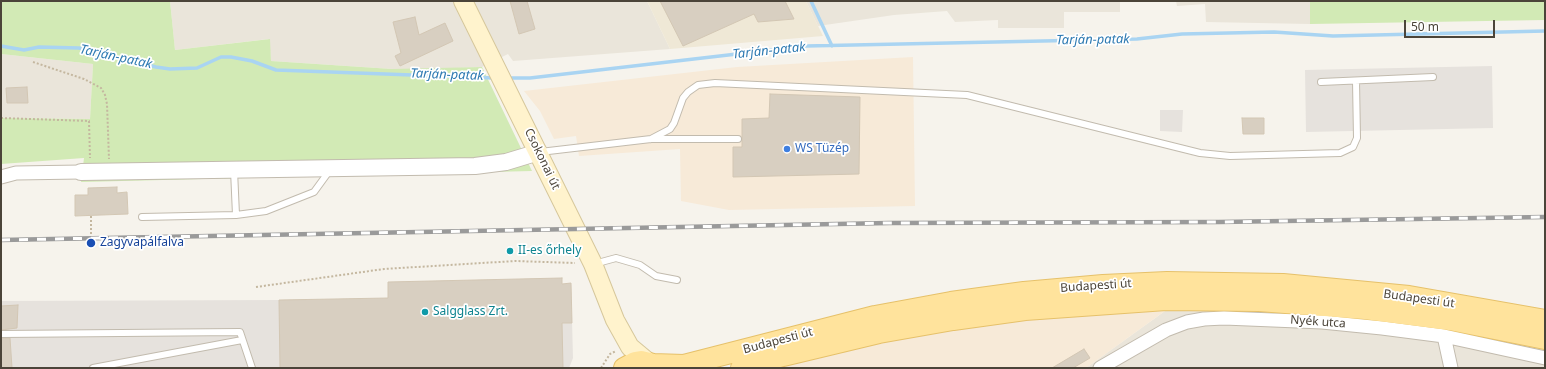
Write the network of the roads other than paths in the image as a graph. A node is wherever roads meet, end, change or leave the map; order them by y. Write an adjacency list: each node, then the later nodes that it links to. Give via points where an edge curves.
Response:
1 (464, 1): 7 (main road, Csokonai út)
2 (1433, 77): 3 (lane)
3 (1356, 81): 4 (lane); 6 (lane, via 1357,138 1353,147 1340,153 1216,155 1171,147 967,95 715,83 698,85 688,92 670,129)
4 (1321, 82)
5 (738, 138): 6 (lane)
6 (651, 139): 7 (lane)
7 (539, 152): 8 (street, via 506,162 476,166); 14 (main road, Csokonai út)
8 (332, 167): 9 (street); 13 (lane, via 314,192 266,211)
9 (234, 170): 10 (street); 13 (lane)
10 (86, 172): 11 (street, via 16,173)
11 (1, 177)
12 (142, 216): 13 (lane)
13 (236, 216)
14 (593, 264): 15 (lane, via 616,258 640,265 656,276); 16 (main road, Csokonai út)
15 (677, 280)
16 (615, 320): 23 (main road); 24 (main road, via 630,347)
17 (1545, 320): 24 (main road, Budapesti út, via 1409,296 1283,284 1167,282 1024,292 951,302 875,316 684,365)
18 (1, 334): 21 (lane, via 240,332)
19 (1444, 336): 22 (street, Nyék utca); 28 (street, Nyék utca, via 1322,322 1264,318 1204,318 1166,330); 29 (street)
20 (1545, 339): 27 (main road, Budapesti út, via 1450,320 1365,309 1259,301 1166,300 1025,310 945,321 879,333)
21 (242, 340): 25 (lane); 26 (lane)
22 (1545, 358)
23 (622, 362): 24 (main road, Budapesti út)
24 (653, 365)
25 (93, 368)
26 (252, 368)
27 (741, 368)
28 (1100, 368)
29 (1452, 368)

